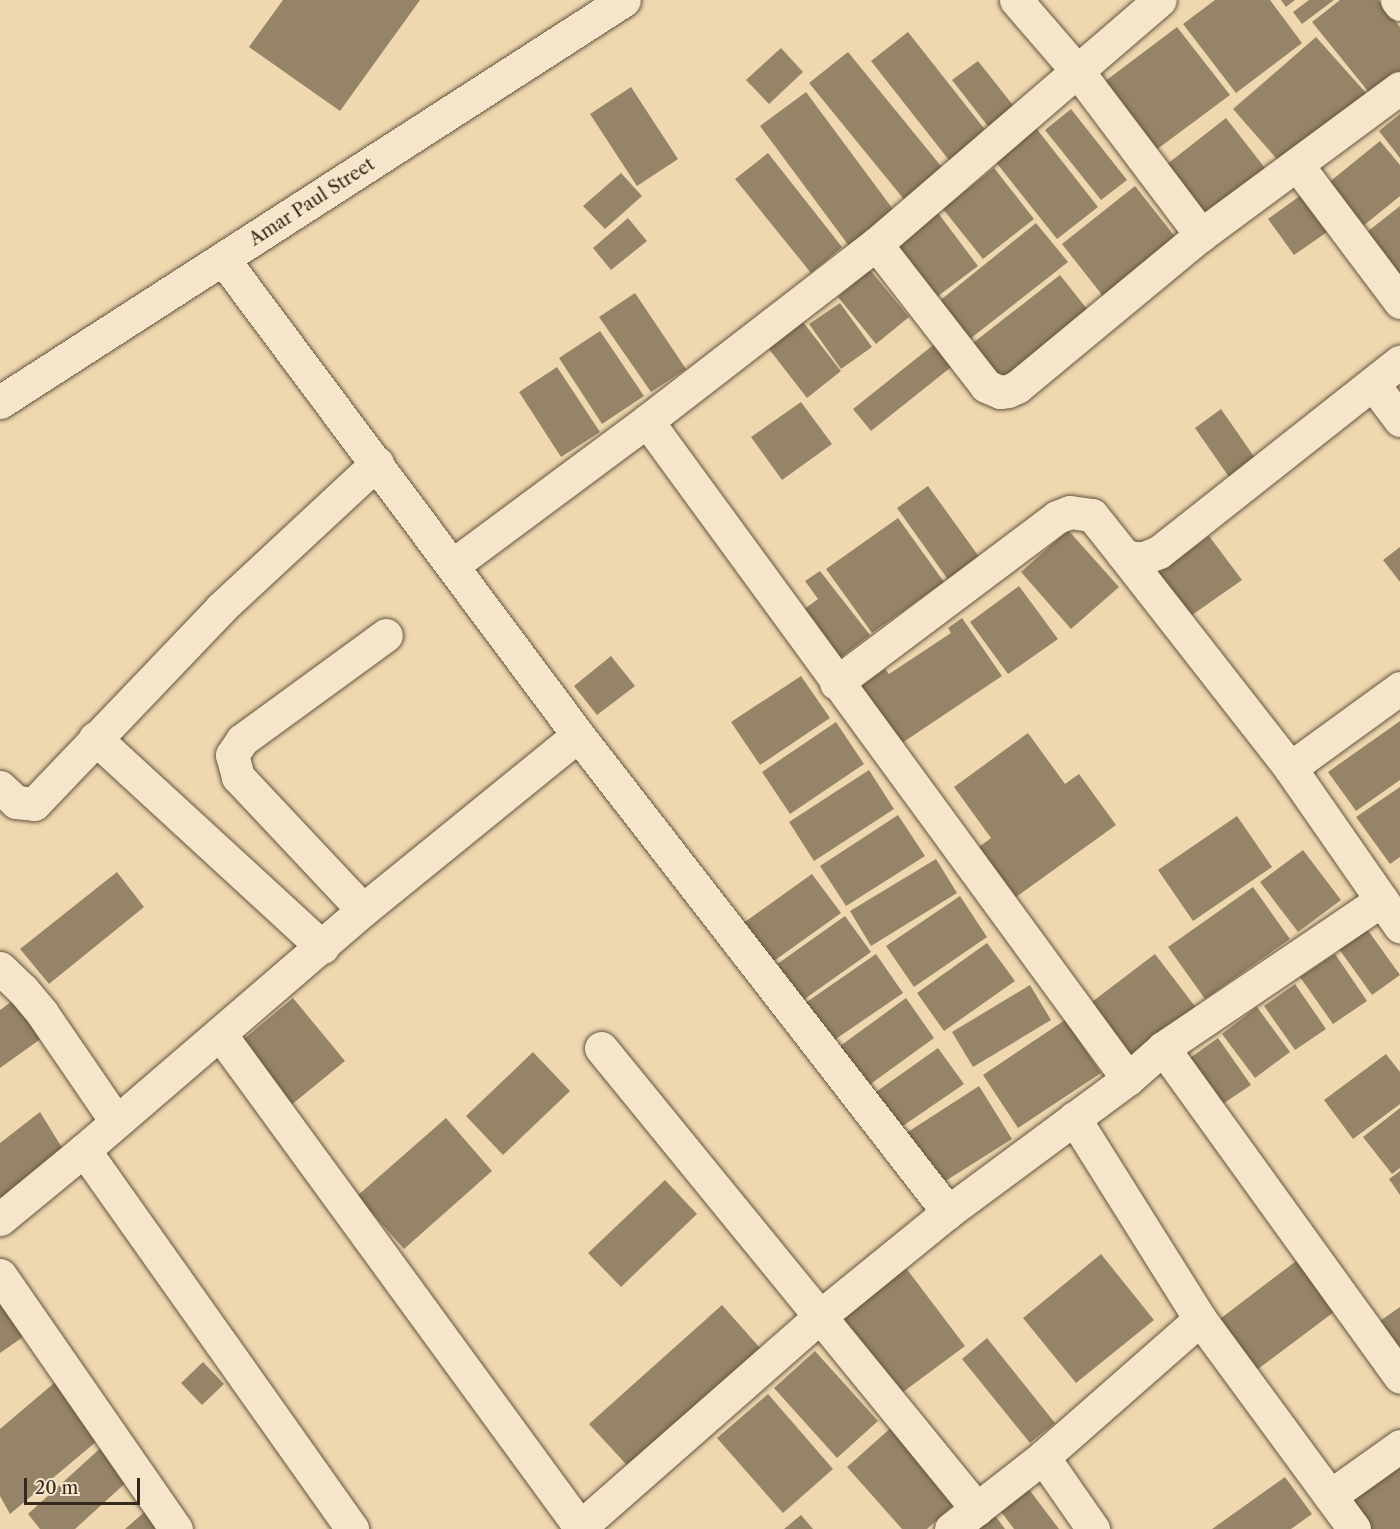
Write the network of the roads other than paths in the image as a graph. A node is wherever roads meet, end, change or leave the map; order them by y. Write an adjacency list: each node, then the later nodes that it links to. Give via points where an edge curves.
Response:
1 (624, 0): 11 (street, Amar Paul Street)
2 (1016, 0): 6 (street)
3 (1160, 0): 6 (street)
4 (1397, 0): 5 (street)
5 (1400, 4)
6 (1078, 73): 9 (street); 10 (street)
7 (1400, 88): 8 (street)
8 (1298, 166): 9 (street); 12 (street)
9 (1201, 236): 10 (street, via 1017,387 1000,392 986,386)
10 (876, 244): 17 (street)
11 (223, 259): 15 (street, Amar Paul Street); 18 (street)
12 (1400, 302)
13 (1400, 362): 14 (street)
14 (1373, 384): 16 (street); 19 (street, via 1159,552 1144,558)
15 (0, 402)
16 (1400, 420)
17 (647, 421): 20 (street); 22 (street)
18 (376, 463): 20 (street); 25 (street, via 221,608)
19 (1123, 554): 22 (street, via 1092,515 1070,512 1057,517); 26 (street)
20 (453, 565): 24 (street)
21 (386, 635): 28 (street, via 242,740 232,755 238,777)
22 (836, 683): 35 (street)
23 (1400, 688): 26 (street)
24 (578, 735): 28 (street); 39 (street)
25 (95, 738): 27 (street, via 34,804 16,802); 30 (street)
26 (1290, 768): 29 (street)
27 (0, 788)
28 (363, 910): 30 (street)
29 (1391, 913): 34 (street)
30 (322, 947): 32 (street)
31 (0, 968): 37 (street, via 42,1013)
32 (220, 1034): 37 (street); 49 (street)
33 (601, 1048): 42 (street)
34 (1163, 1048): 35 (street); 44 (street)
35 (1128, 1078): 36 (street)
36 (1074, 1118): 39 (street); 43 (street)
37 (116, 1121): 38 (street)
38 (84, 1150): 40 (street); 51 (street)
39 (948, 1212): 42 (street)
40 (0, 1219)
41 (0, 1275): 50 (street)
42 (819, 1317): 48 (street); 49 (street)
43 (1200, 1319): 46 (street); 47 (street)
44 (1400, 1377)
45 (1400, 1446): 47 (street)
46 (1043, 1456): 48 (street); 52 (street)
47 (1330, 1496): 53 (street)
48 (963, 1522)
49 (579, 1528)
50 (176, 1529)
51 (352, 1529)
52 (1093, 1529)
53 (1354, 1529)

